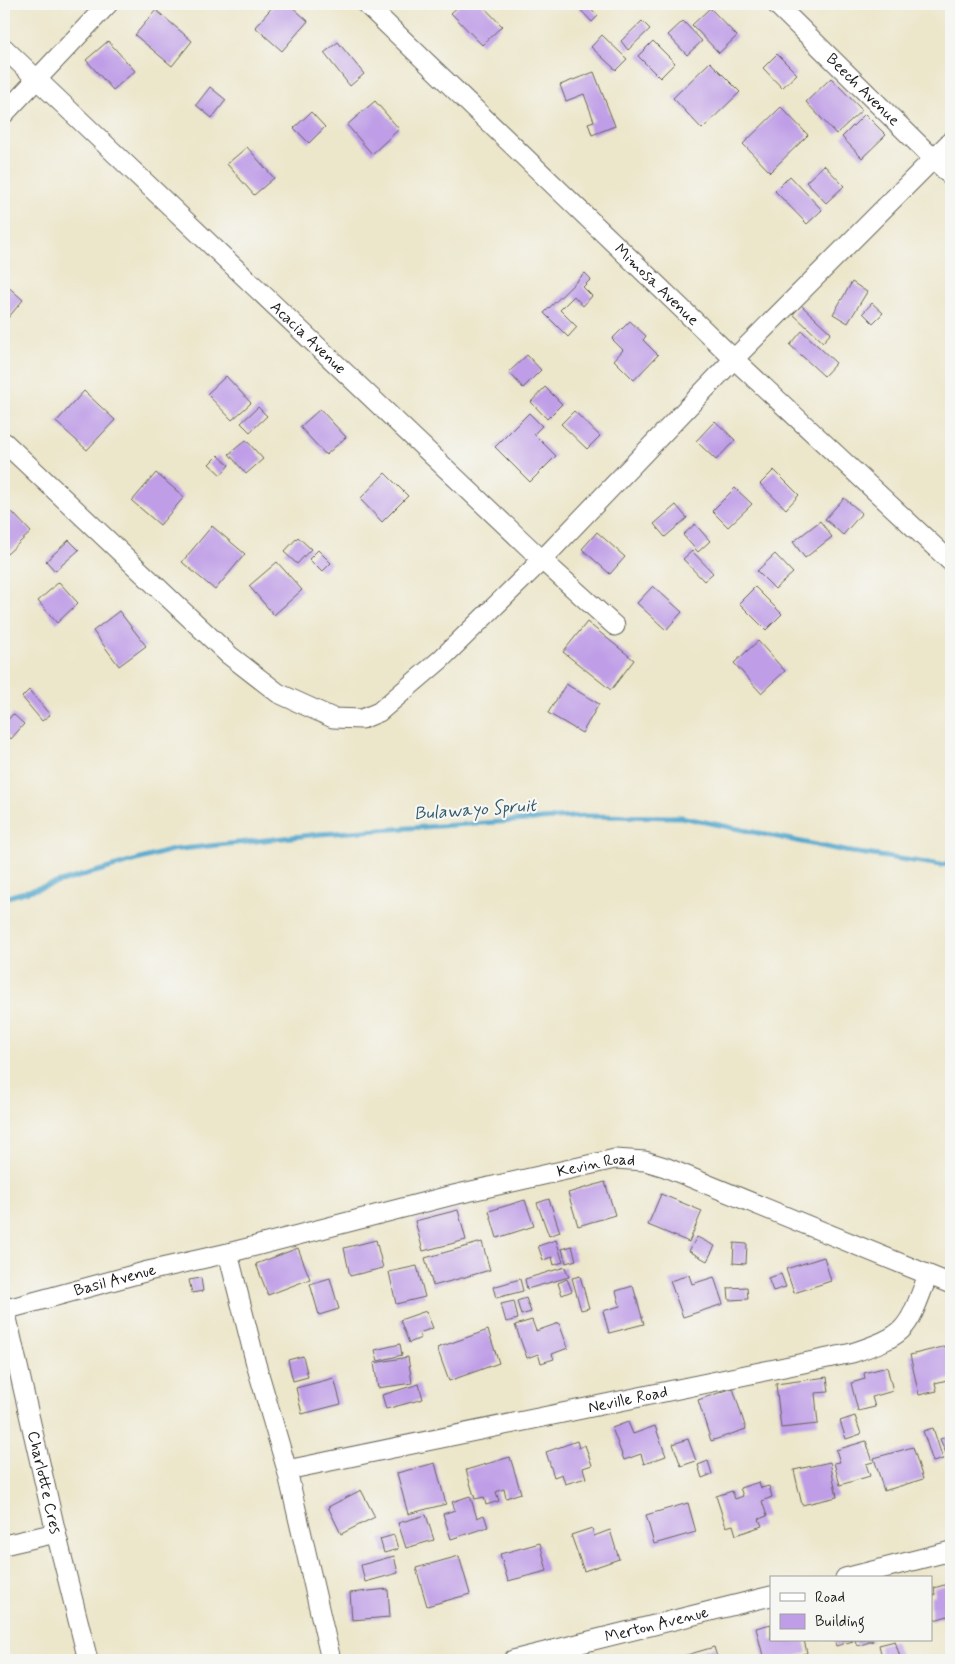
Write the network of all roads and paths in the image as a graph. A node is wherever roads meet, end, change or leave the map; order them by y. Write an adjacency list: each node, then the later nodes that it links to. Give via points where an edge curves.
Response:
1 (108, 4): 5 (street)
2 (366, 4): 10 (street, Mimosa Avenue)
3 (776, 4): 8 (street, Beech Avenue)
4 (4, 48): 5 (street, Acacia Avenue)
5 (36, 78): 6 (street); 12 (street, Acacia Avenue)
6 (4, 114)
7 (951, 141): 8 (street)
8 (934, 160): 9 (street, Beech Avenue); 10 (street)
9 (951, 176)
10 (734, 359): 12 (street); 13 (street, Mimosa Avenue)
11 (4, 442): 12 (street, via 229,655 278,693 333,718 362,719 378,712 440,660)
12 (542, 560): 14 (street, Acacia Avenue)
13 (951, 562)
14 (615, 626)
15 (228, 1253): 16 (street, Kevin Road, via 449,1196 615,1158 666,1167); 18 (street, Basil Avenue); 19 (street)
16 (928, 1275): 17 (street, Kevin Road); 19 (street, Neville Road, via 911,1319 901,1332 852,1353)
17 (951, 1284)
18 (4, 1308): 20 (street, Charlotte Cres)
19 (287, 1470): 26 (street)
20 (56, 1533): 21 (street); 25 (street, Charlotte Cres)
21 (4, 1545)
22 (951, 1552): 23 (street)
23 (853, 1576)
24 (770, 1596): 27 (street, Merton Avenue)
25 (88, 1660)
26 (332, 1660)
27 (513, 1660)

